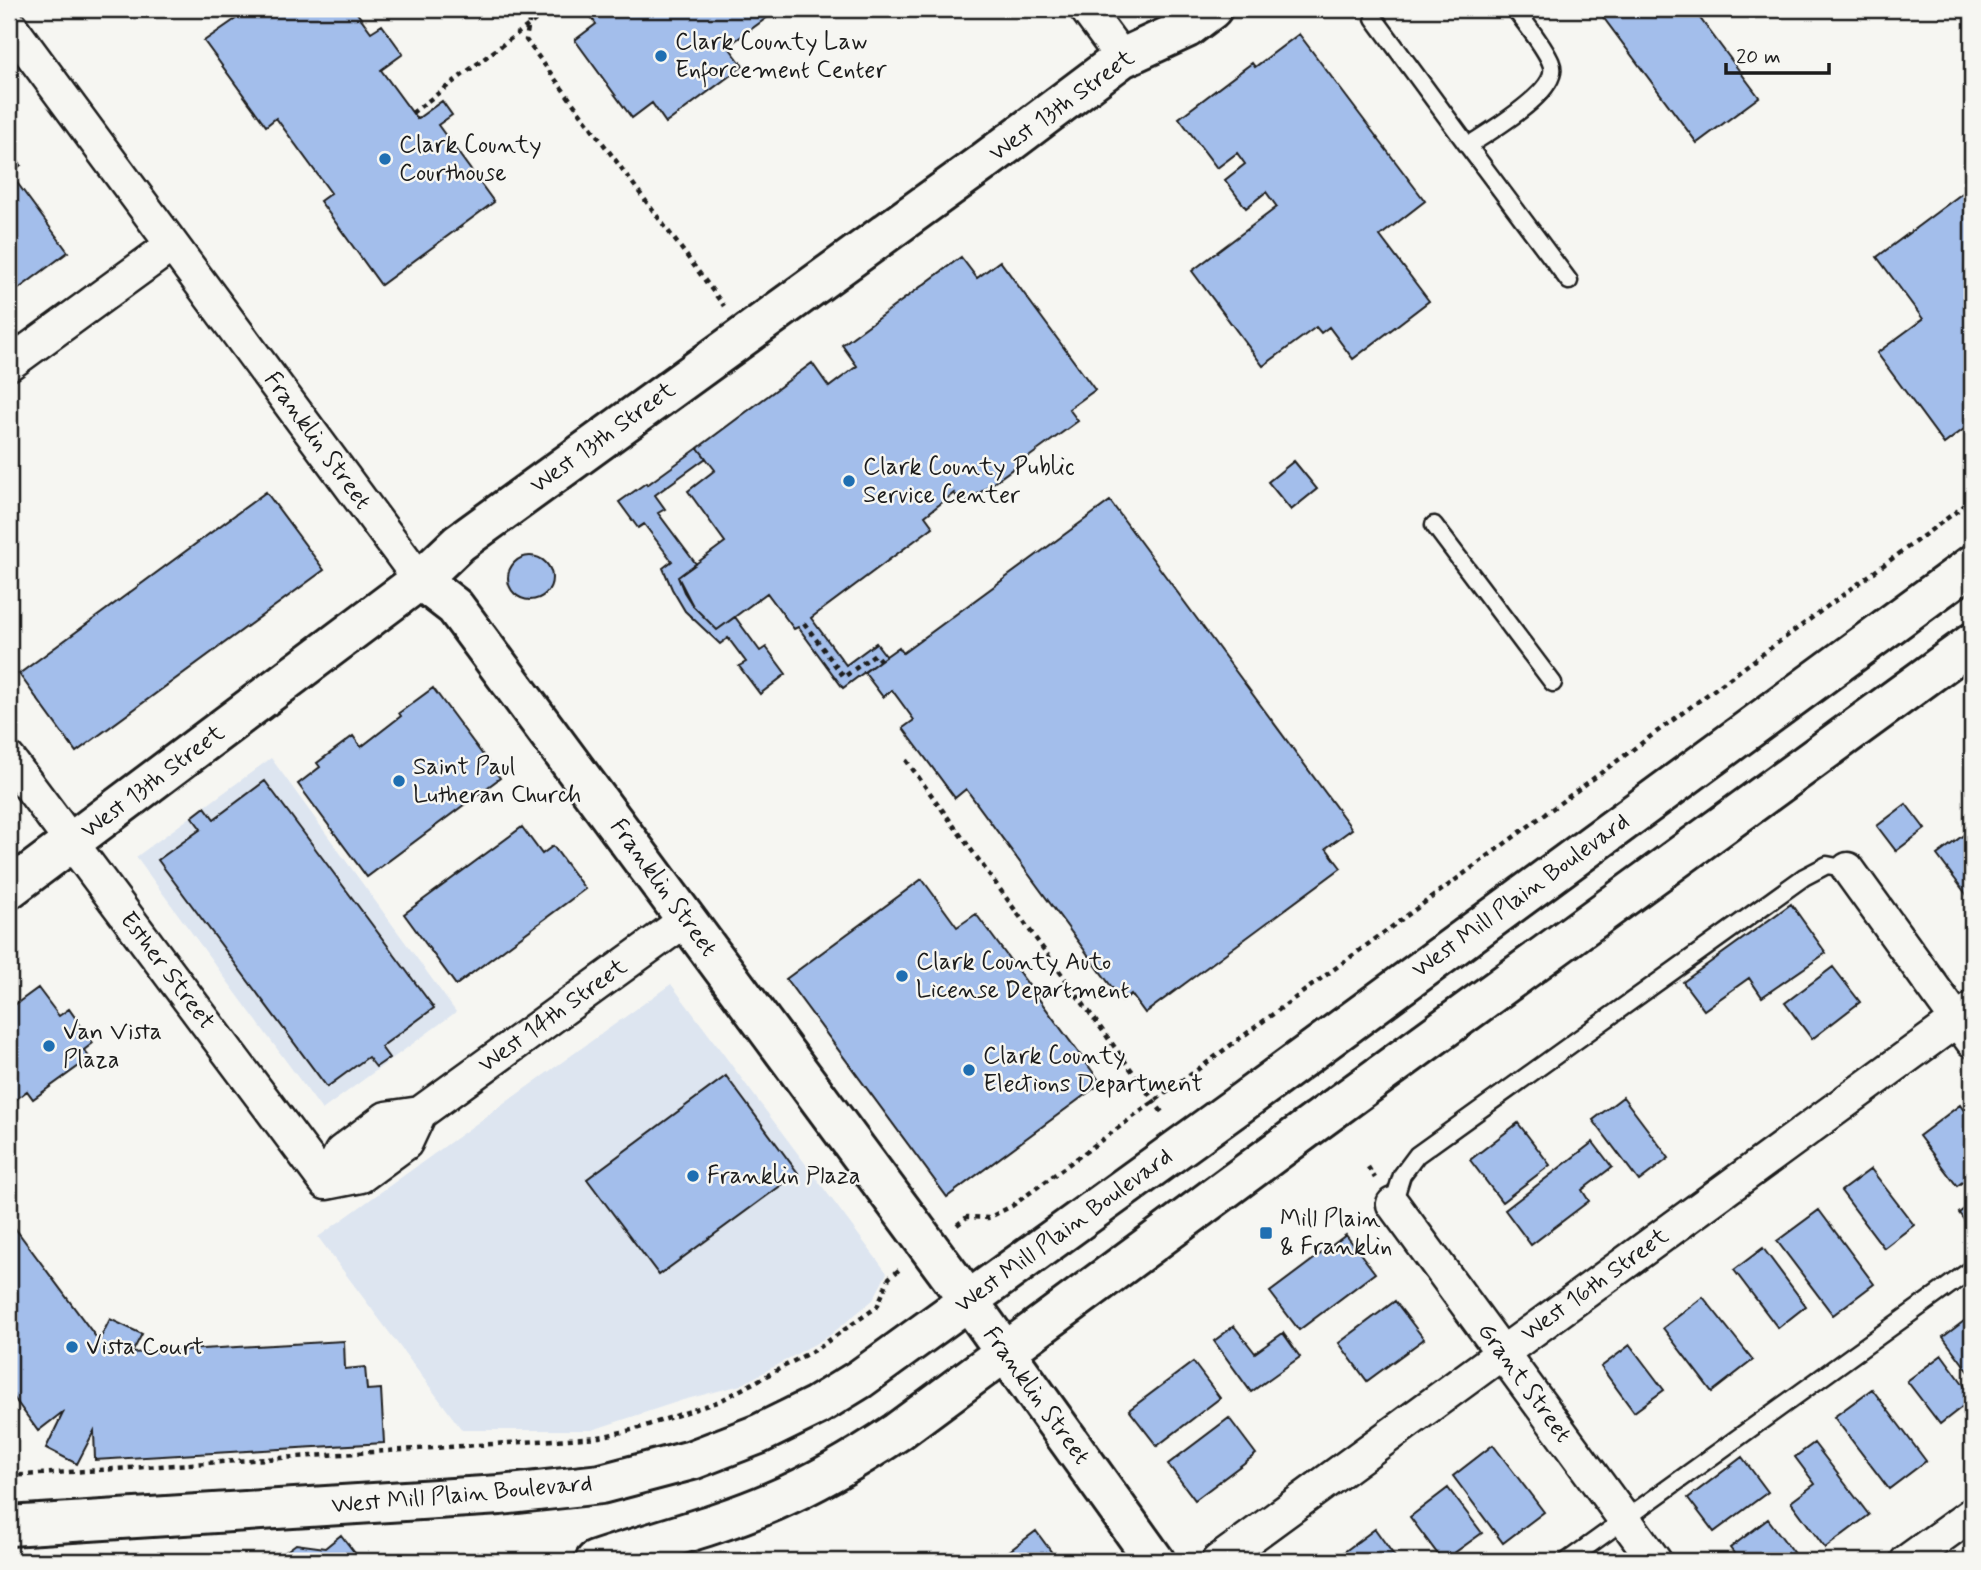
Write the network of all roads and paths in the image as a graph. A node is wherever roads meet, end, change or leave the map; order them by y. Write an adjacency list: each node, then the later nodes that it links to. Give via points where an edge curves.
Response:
1 (531, 9): 13 (path, via 526,40)
2 (550, 9): 9 (path, bridge)
3 (1086, 9): 8 (street)
4 (1212, 9): 8 (main road, West 13th Street, via 1187,28)
5 (1515, 9): 10 (lane, via 1552,64 1552,78 1535,99)
6 (1374, 18): 10 (lane)
7 (9, 23): 11 (street, Franklin Street)
8 (1122, 58): 13 (main road, West 13th Street)
9 (412, 113)
10 (1468, 146): 12 (lane)
11 (172, 245): 14 (street); 18 (street, Franklin Street)
12 (1569, 281)
13 (746, 335): 18 (main road, West 13th Street, via 459,543)
14 (9, 364)
15 (1972, 500): 30 (path)
16 (1434, 525): 22 (lane)
17 (1972, 565): 31 (main road, West Mill Plain Boulevard)
18 (420, 580): 25 (main road, West 13th Street); 28 (main road, Franklin Street, via 454,607)
19 (804, 623): 21 (path, via 844,677 875,654)
20 (1972, 643): 38 (main road)
21 (880, 660)
22 (1553, 683)
23 (9, 760): 25 (street, Esther Street)
24 (906, 760): 30 (path)
25 (71, 844): 27 (main road, West 13th Street); 32 (street, Esther Street)
26 (1848, 869): 29 (street); 33 (lane, via 1827,865 1804,877 1418,1155 1402,1175)
27 (9, 889)
28 (687, 919): 32 (street, West 14th Street, via 420,1114 386,1118 341,1152); 37 (main road, Franklin Street)
29 (1967, 1024): 39 (street, West 16th Street)
30 (1154, 1102): 31 (path); 34 (path, via 1012,1206 988,1218)
31 (1185, 1144): 37 (main road, West Mill Plain Boulevard)
32 (326, 1182)
33 (1394, 1204): 39 (street, Grant Street)
34 (967, 1217)
35 (1972, 1269): 42 (lane)
36 (889, 1278): 40 (path, via 877,1307 818,1348 720,1401 624,1432)
37 (968, 1300): 38 (main road, Franklin Street); 43 (main road, West Mill Plain Boulevard, via 860,1379 759,1434 692,1460 601,1484 500,1496)
38 (1005, 1352): 44 (main road, via 859,1457 774,1501); 45 (main road, Franklin Street)
39 (1502, 1352): 42 (street, Grant Street); 46 (street, West 16th Street)
40 (9, 1476)
41 (1972, 1514): 49 (street)
42 (1624, 1519): 47 (lane); 48 (street, Grant Street)
43 (9, 1526)
44 (595, 1561)
45 (1155, 1561)
46 (1218, 1561)
47 (1567, 1561)
48 (1655, 1561)
49 (1907, 1561)

